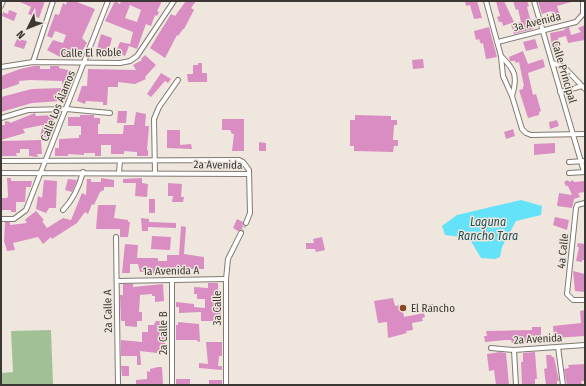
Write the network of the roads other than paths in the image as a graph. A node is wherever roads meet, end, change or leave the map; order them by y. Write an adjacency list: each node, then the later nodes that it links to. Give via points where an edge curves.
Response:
1 (3, 1): 8 (street)
2 (53, 1): 12 (street)
3 (108, 1): 13 (street, Calle Los Álamos)
4 (174, 1): 13 (street, Calle El Roble, via 137,56 130,61)
5 (486, 1): 10 (street)
6 (534, 1): 9 (street, Calle Principal)
7 (583, 1): 9 (street, 3a Avenida, via 581,18 576,22)
8 (1, 6)
9 (542, 30): 10 (street, 3a Avenida); 14 (street, Calle Principal)
10 (498, 42): 11 (street)
11 (501, 56): 19 (street, via 503,76); 19 (street, via 515,74 516,84)
12 (33, 62): 13 (street, Calle El Roble); 15 (street, Calle El Roble)
13 (85, 62): 20 (street, Calle Los Álamos)
14 (552, 64): 17 (street, via 564,67); 18 (street, Calle Principal)
15 (1, 68)
16 (178, 80): 29 (street, via 159,107 154,119)
17 (584, 87): 18 (street)
18 (560, 92): 23 (street, Calle Principal)
19 (512, 96): 23 (street, via 522,129 526,133)
20 (66, 110): 21 (street); 22 (street, via 28,110); 28 (street, Calle Los Álamos)
21 (110, 113)
22 (1, 118)
23 (572, 134): 24 (street); 27 (street, Calle Principal, via 579,156)
24 (585, 134)
25 (1, 161): 28 (street, 2a Avenida)
26 (120, 161): 28 (street, 2a Avenida); 29 (street, 2a Avenida); 32 (street)
27 (584, 161): 30 (street); 33 (street, Calle Principal)
28 (45, 162): 35 (street, Calle Los Álamos)
29 (155, 162): 36 (street); 38 (street, 2a Avenida, via 239,160 247,166)
30 (569, 162)
31 (83, 172): 32 (street, 2a Avenida); 35 (street, 2a Avenida); 40 (street, via 74,197)
32 (119, 172): 36 (street, 2a Avenida)
33 (585, 172): 37 (street)
34 (1, 173): 35 (street, 2a Avenida)
35 (42, 173): 41 (street, via 26,210 14,219)
36 (156, 173): 38 (street, 2a Avenida)
37 (569, 173)
38 (249, 174): 42 (street, via 250,213)
39 (585, 203): 48 (street, 4a Calle, via 577,205 567,294 573,300)
40 (63, 210)
41 (1, 219)
42 (246, 223)
43 (241, 233): 45 (street, 3a Calle, via 228,259)
44 (116, 237): 47 (street, 2a Calle A)
45 (226, 279): 46 (street, 1a Avenida A); 55 (street, 3a Calle)
46 (172, 280): 47 (street, 1a Avenida A); 54 (street, 2a Calle B)
47 (117, 281): 53 (street, 2a Calle A)
48 (585, 300)
49 (585, 345): 50 (street, 2a Avenida)
50 (558, 347): 52 (street, 2a Avenida); 57 (street)
51 (491, 348): 52 (street, 2a Avenida)
52 (514, 350): 56 (street)
53 (118, 385)
54 (172, 385)
55 (226, 385)
56 (516, 385)
57 (563, 385)

